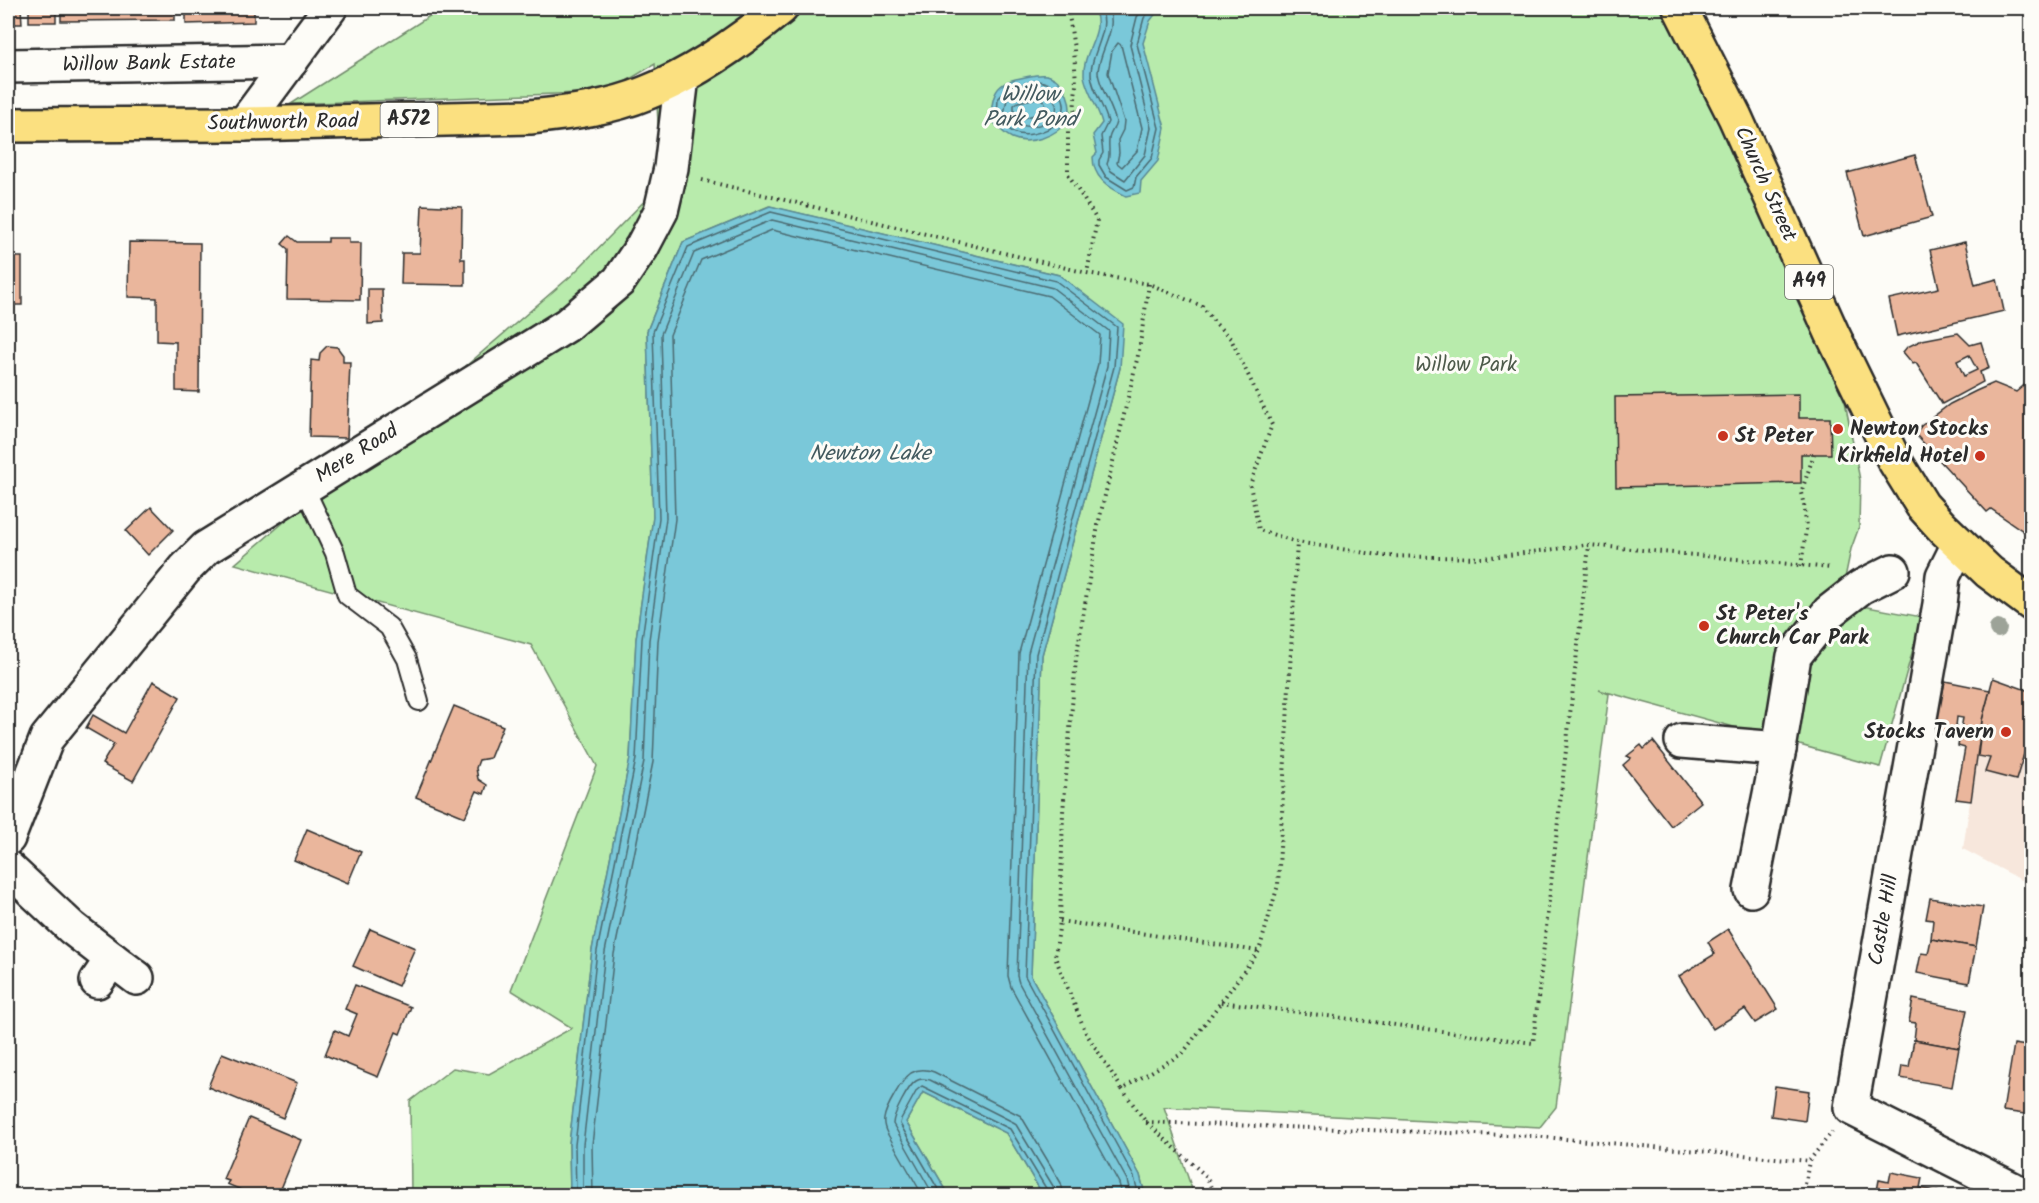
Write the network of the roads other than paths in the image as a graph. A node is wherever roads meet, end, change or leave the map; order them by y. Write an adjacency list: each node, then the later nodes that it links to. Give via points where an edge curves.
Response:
1 (330, 8): 4 (street)
2 (782, 8): 6 (main road, Southworth Road / A572)
3 (1680, 8): 10 (main road, Church Street / A49, via 1735,117 1893,458 1922,505)
4 (291, 61): 5 (street, Willow Bank Estate); 7 (street)
5 (8, 66)
6 (682, 76): 7 (main road, Southworth Road / A572, via 645,94 610,104 530,117); 9 (street, Mere Road, via 671,168 661,211 619,281 567,325)
7 (244, 124): 8 (main road, Southworth Road / A572)
8 (8, 125)
9 (304, 487): 15 (lane, via 335,554 347,595 389,627 407,659); 18 (street, Mere Road, via 206,548 185,569 47,738)
10 (1959, 544): 13 (street, Castle Hill); 14 (main road, A49)
11 (1849, 569): 12 (street)
12 (1893, 571): 13 (street); 17 (street, via 1861,587 1829,612 1794,656)
13 (1943, 576): 22 (street, Castle Hill, via 1851,1108)
14 (2031, 604)
15 (419, 701)
16 (1682, 741): 17 (street)
17 (1779, 748): 20 (street)
18 (8, 838)
19 (8, 868): 21 (street)
20 (1751, 890)
21 (115, 972)
22 (2026, 1196)

